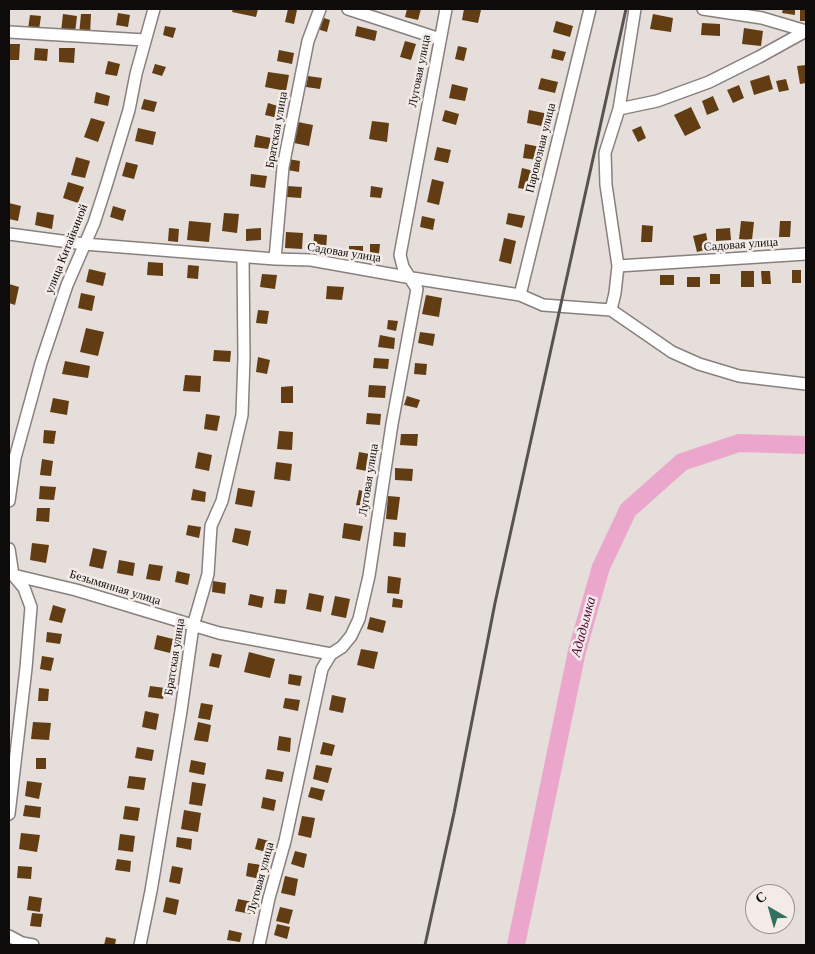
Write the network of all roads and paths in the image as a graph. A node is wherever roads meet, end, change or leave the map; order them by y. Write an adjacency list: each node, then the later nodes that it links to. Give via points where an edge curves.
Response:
1 (154, 9): 11 (street, улица Китайкиной)
2 (320, 9): 17 (street, Братская улица, via 308,41 283,167)
3 (348, 9): 10 (street)
4 (446, 9): 10 (street, Луговая улица)
5 (590, 9): 20 (street, Паровозная улица)
6 (635, 9): 12 (street)
7 (702, 9): 8 (street, via 762,18)
8 (806, 31): 12 (street, via 709,82 657,101)
9 (9, 32): 11 (street)
10 (440, 39): 19 (street, Луговая улица, via 400,256)
11 (145, 40): 14 (street, улица Китайкиной, via 122,137)
12 (619, 109): 18 (street, via 605,154 606,185)
13 (9, 234): 14 (street, Садовая улица)
14 (84, 244): 16 (street, Садовая улица); 23 (street, улица Китайкиной, via 40,363 15,458)
15 (806, 254): 18 (street, Садовая улица)
16 (243, 257): 17 (street, Садовая улица); 26 (street, Братская улица, via 242,415 222,501 211,526 208,574)
17 (275, 260): 19 (street, Садовая улица, via 311,260)
18 (618, 266): 21 (street)
19 (412, 278): 20 (street, Садовая улица); 27 (street, Луговая улица, via 417,289 364,603 351,636)
20 (520, 295): 21 (street, Садовая улица, via 543,305)
21 (611, 310): 22 (street, via 672,352 699,364 739,376)
22 (806, 384)
23 (9, 501)
24 (9, 549): 25 (street)
25 (11, 574): 26 (street, Безымянная улица); 28 (street, via 24,588 31,607)
26 (193, 626): 27 (street, Безымянная улица); 31 (street, Братская улица)
27 (331, 654): 32 (street, Луговая улица, via 322,668 285,841)
28 (9, 814)
29 (9, 936): 30 (street)
30 (33, 945)
31 (140, 945)
32 (258, 945)

